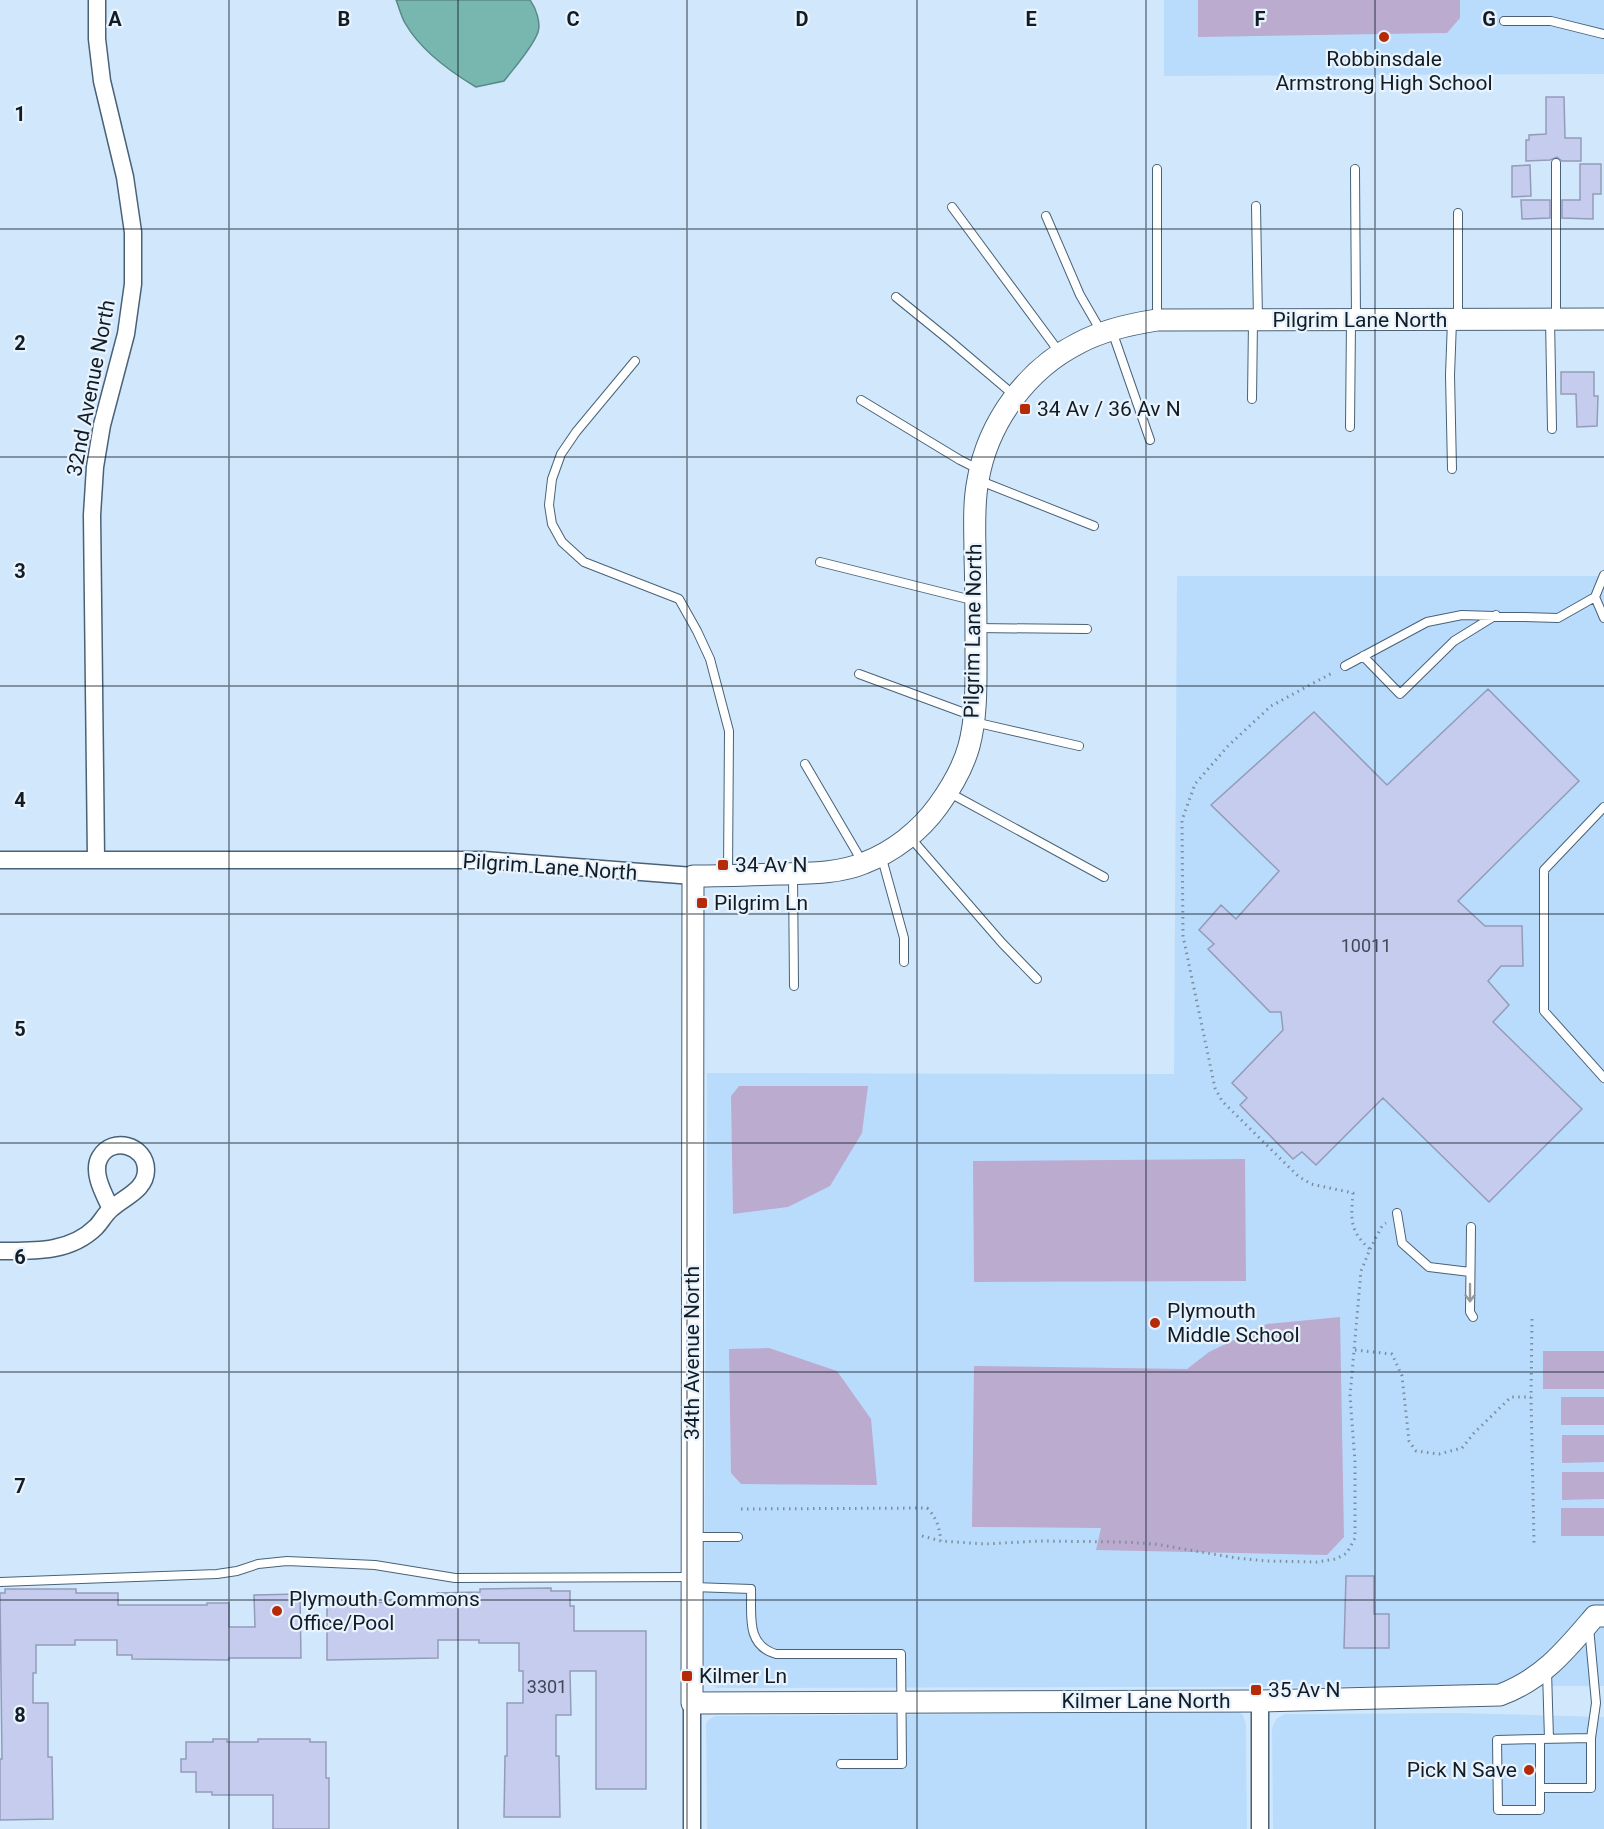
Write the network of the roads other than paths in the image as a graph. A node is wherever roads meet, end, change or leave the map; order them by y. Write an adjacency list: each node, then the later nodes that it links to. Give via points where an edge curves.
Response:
1 (96, 0): 47 (street, 32nd Avenue North, via 102,81 125,177 133,232 133,284 126,334 95,467 92,515)
2 (1504, 21): 3 (lane, via 1551,21)
3 (1603, 34)
4 (1556, 163): 12 (lane)
5 (1157, 169): 14 (lane)
6 (1355, 169): 17 (lane)
7 (1256, 206): 15 (lane)
8 (952, 207): 19 (lane)
9 (1458, 213): 16 (lane)
10 (1046, 216): 18 (lane, via 1080,295)
11 (896, 297): 21 (lane)
12 (1553, 319): 13 (street, Pilgrim Lane North); 16 (street, Pilgrim Lane North); 25 (lane)
13 (1604, 319)
14 (1157, 320): 15 (street, Pilgrim Lane North); 18 (street, Pilgrim Lane North)
15 (1255, 320): 17 (street, Pilgrim Lane North); 22 (lane)
16 (1455, 320): 17 (street, Pilgrim Lane North); 27 (lane, via 1450,375)
17 (1354, 321): 24 (lane)
18 (1107, 332): 19 (street, Pilgrim Lane North); 26 (lane)
19 (1060, 354): 21 (street, Pilgrim Lane North, via 1030,378)
20 (635, 361): 51 (lane, via 561,454 552,478 552,524 562,542 584,562 679,599 697,631 710,659 729,731)
21 (1015, 397): 28 (street, Pilgrim Lane North, via 988,442)
22 (1252, 399)
23 (861, 400): 28 (lane)
24 (1350, 427)
25 (1552, 429)
26 (1150, 440)
27 (1452, 469)
28 (979, 475): 29 (lane); 33 (street, Pilgrim Lane North, via 974,518)
29 (1094, 526)
30 (820, 562): 33 (lane)
31 (1604, 575): 32 (lane)
32 (1594, 597): 34 (lane, via 1558,618); 35 (lane)
33 (976, 601): 36 (street, Pilgrim Lane North)
34 (1497, 615): 38 (lane, via 1462,615 1427,622); 38 (lane, via 1454,641 1400,694)
35 (1604, 618)
36 (976, 628): 37 (lane); 41 (street, Pilgrim Lane North)
37 (1087, 629)
38 (1363, 656): 39 (lane)
39 (1345, 666)
40 (859, 674): 41 (lane)
41 (974, 719): 42 (lane); 44 (street, Pilgrim Lane North, via 969,747)
42 (1079, 746)
43 (806, 764): 48 (lane)
44 (948, 792): 46 (street, Pilgrim Lane North); 53 (lane)
45 (1604, 807): 57 (lane, via 1544,870 1544,1011)
46 (908, 836): 48 (street, Pilgrim Lane North); 55 (lane)
47 (96, 859): 49 (street, Pilgrim Lane North); 52 (street, Pilgrim Lane North, via 484,860)
48 (872, 859): 50 (street, Pilgrim Lane North, via 828,872); 54 (lane, via 904,938)
49 (0, 860)
50 (792, 874): 51 (street, Pilgrim Lane North); 56 (lane)
51 (728, 875): 52 (street, Pilgrim Lane North)
52 (693, 876): 64 (street, 34th Avenue North)
53 (1104, 877)
54 (904, 963)
55 (1037, 979)
56 (794, 986)
57 (1604, 1078)
58 (111, 1209): 61 (street, via 95,1228 75,1242 56,1249)
59 (1397, 1213): 62 (lane, via 1402,1244 1430,1267)
60 (1471, 1227): 62 (lane)
61 (0, 1251)
62 (1470, 1272): 63 (lane, one-way to 63)
63 (1473, 1317)
64 (692, 1537): 65 (lane); 67 (street, 34th Avenue North)
65 (738, 1537)
66 (0, 1582): 67 (lane, via 217,1574 287,1561 375,1565 455,1578)
67 (692, 1582): 71 (street, 34th Avenue North); 72 (lane, via 751,1588 752,1633 767,1651 901,1654)
68 (1596, 1620): 69 (street, Kilmer Lane North); 73 (lane, via 1596,1703)
69 (1547, 1669): 70 (street, Kilmer Lane North, via 1520,1688 1500,1695); 74 (lane)
70 (1260, 1701): 72 (street, Kilmer Lane North); 78 (street)
71 (692, 1703): 72 (street, Kilmer Lane North); 77 (street, 34th Avenue North)
72 (902, 1703): 75 (lane, via 902,1764)
73 (1591, 1738): 74 (lane, via 1564,1743); 76 (lane, via 1591,1788)
74 (1544, 1739): 76 (lane); 76 (lane, via 1497,1740 1498,1810 1540,1810)
75 (841, 1764)
76 (1540, 1788)
77 (692, 1829)
78 (1260, 1829)

